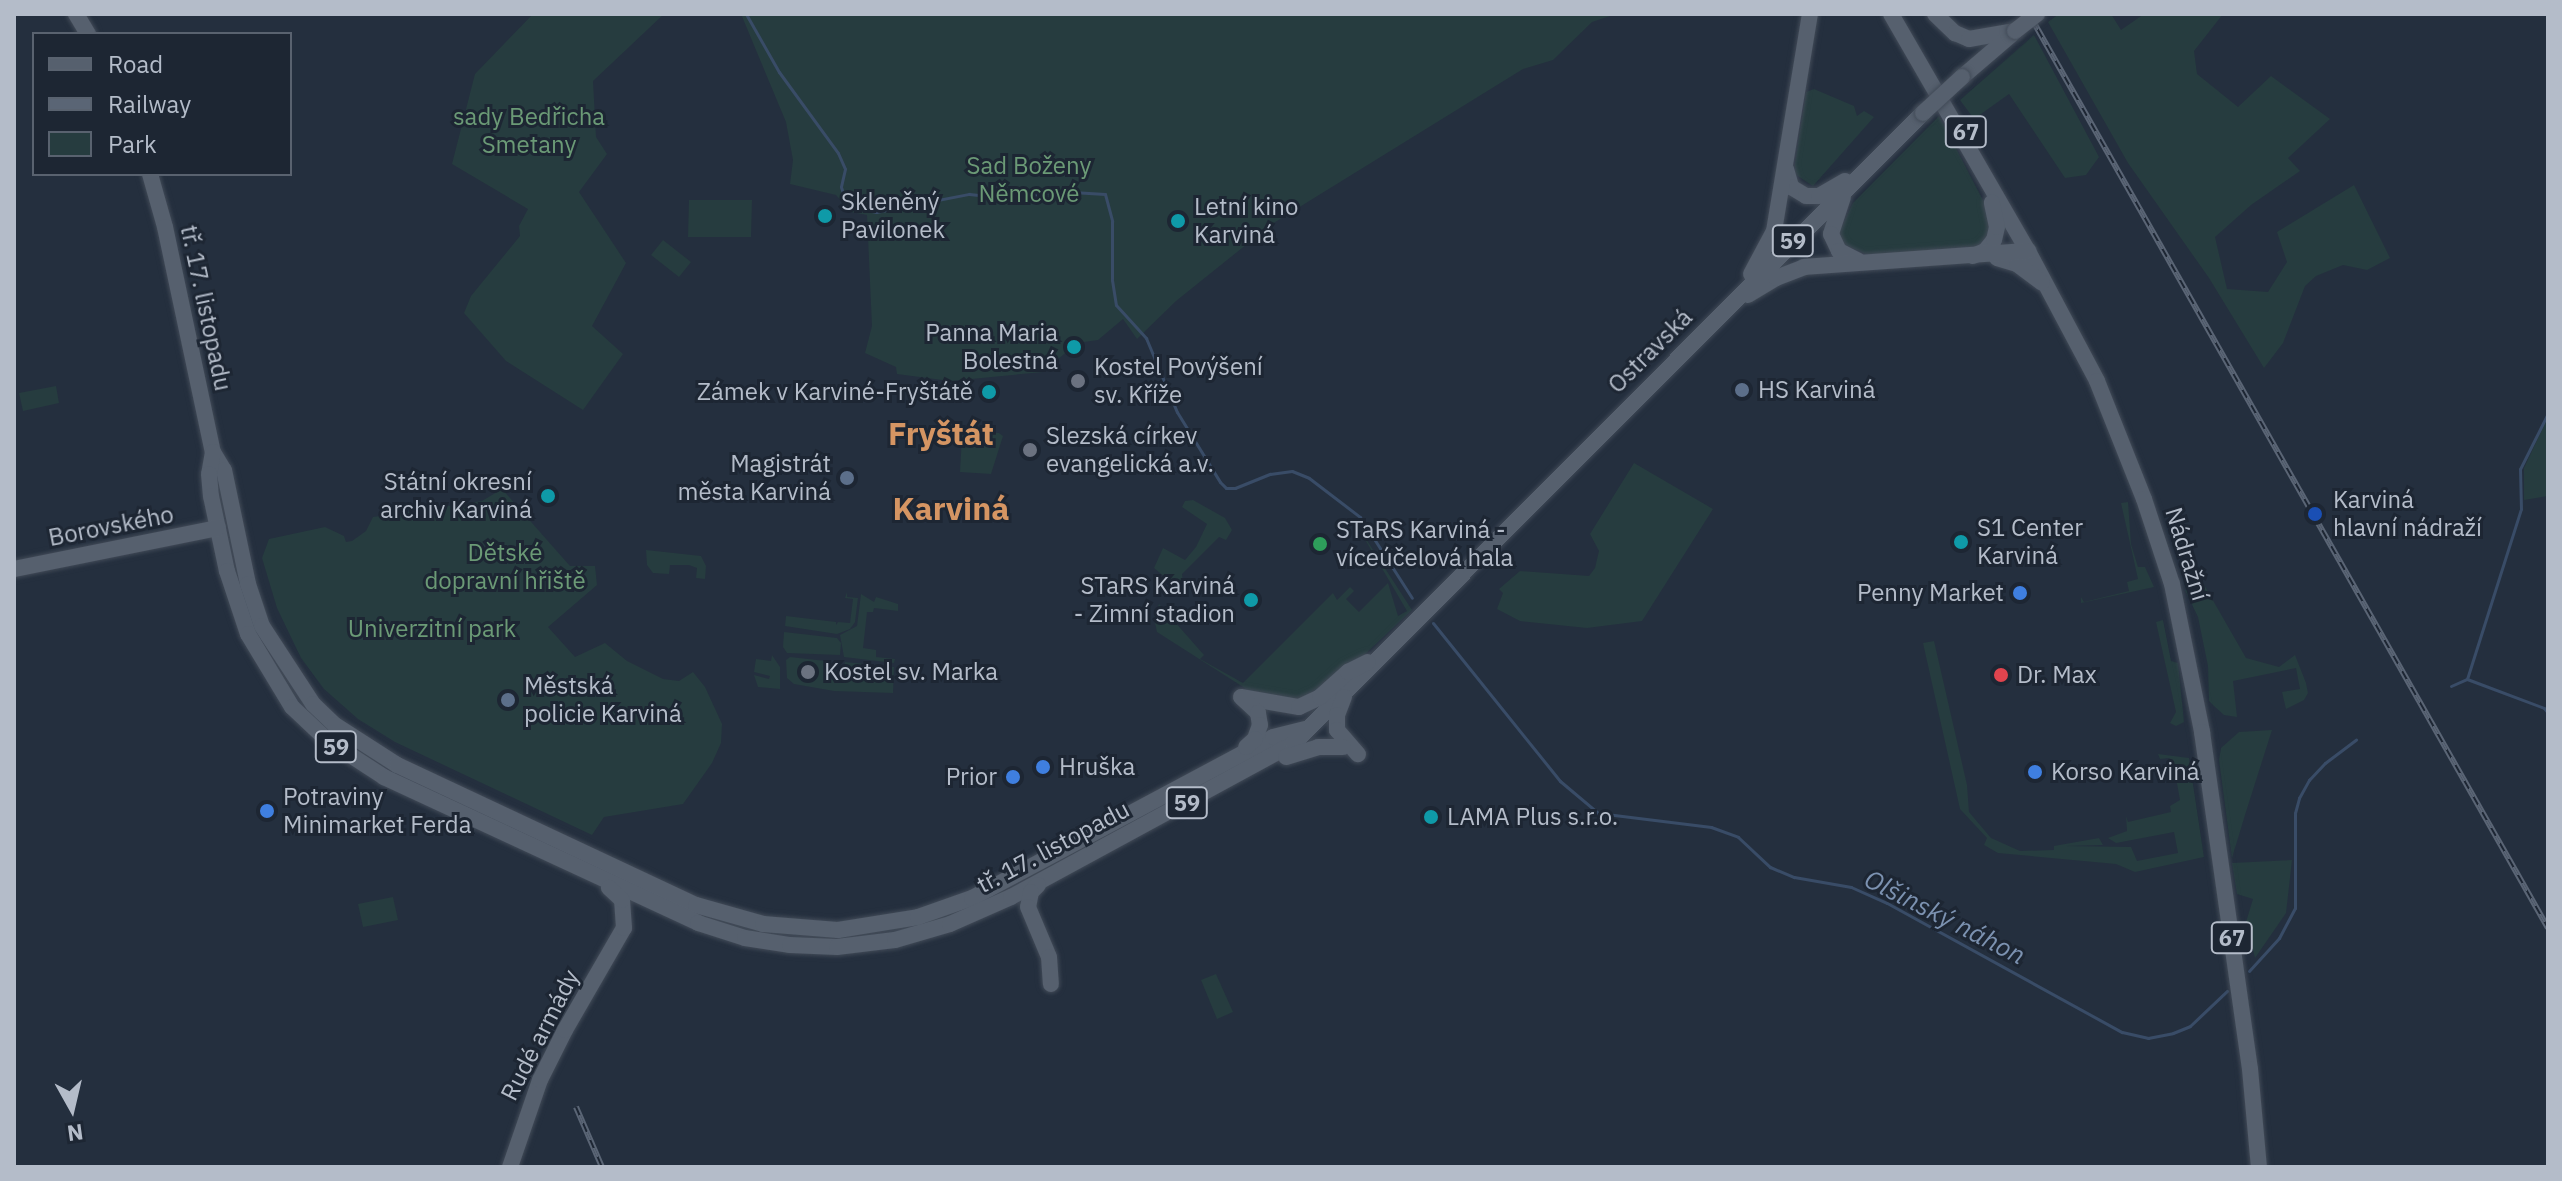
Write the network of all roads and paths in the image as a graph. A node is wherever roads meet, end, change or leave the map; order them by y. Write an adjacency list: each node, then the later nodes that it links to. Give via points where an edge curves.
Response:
1 (76, 14): 8 (main road)
2 (1891, 14): 11 (main road, Nádražní / 67)
3 (1900, 14): 14 (main road, 67)
4 (1935, 14): 7 (main road, via 1969,39)
5 (2037, 14): 7 (main road, Ostravská / 59, bridge)
6 (1810, 15): 9 (main road)
7 (2015, 31): 10 (main road, Ostravská / 59, bridge)
8 (87, 32)
9 (1786, 167): 10 (main road, via 1791,187 1810,197); 18 (main road, via 1772,235)
10 (1864, 170): 13 (main road, Ostravská / 59)
11 (1980, 172): 14 (main road, Nádražní / 67); 15 (main road, via 1997,227 1989,247)
12 (151, 176): 19 (main road, tř. 17. listopadu)
13 (1848, 187): 16 (main road, via 1831,234 1839,251); 18 (main road, Ostravská / 59)
14 (2028, 251): 15 (main road, 67); 17 (main road, Nádražní / 67)
15 (1975, 258): 16 (main road, 67); 17 (main road, 67, via 2011,261)
16 (1864, 263): 18 (main road, via 1798,269)
17 (2049, 289): 35 (main road, Nádražní / 67, via 2116,424 2182,621)
18 (1732, 302): 25 (main road, Ostravská / 59)
19 (213, 452): 20 (main road, tř. 17. listopadu); 31 (main road, tř. 17. listopadu, via 224,470 262,626 320,711 397,765)
20 (213, 504): 21 (main road, tř. 17. listopadu); 22 (main road)
21 (218, 528): 22 (main road, Borovského); 23 (main road, tř. 17. listopadu / 59)
22 (190, 535): 23 (main road); 24 (main road, Borovského)
23 (225, 559): 29 (main road, tř. 17. listopadu / 59, via 248,634 282,692 309,724 384,777)
24 (14, 569)
25 (1383, 654): 26 (main road, Ostravská / 59); 28 (main road, via 1299,707 1241,697 1258,713 1260,725)
26 (1348, 689): 27 (main road, Ostravská / 59); 28 (main road, via 1337,730 1350,750 1303,750)
27 (1306, 729): 28 (main road, tř. 17. listopadu, via 1280,734)
28 (1242, 763): 30 (main road, tř. 17. listopadu / 59); 31 (main road, tř. 17. listopadu, via 1004,882 940,910 893,922 838,930 776,926)
29 (563, 862): 31 (main road, tř. 17. listopadu / 59); 33 (main road, via 618,895)
30 (1041, 882): 32 (main road, tř. 17. listopadu / 59, via 926,932 875,944 837,947 754,940); 34 (main road, via 1031,892 1028,907 1049,957)
31 (644, 891): 32 (main road, tř. 17. listopadu / 59); 33 (main road, Rudé armády)
32 (673, 913): 33 (main road, via 650,912)
33 (626, 925): 36 (main road, Rudé armády, via 540,1080)
34 (1051, 984)
35 (2259, 1145): 37 (main road, Nádražní / 67); 38 (main road)
36 (510, 1167)
37 (2259, 1167)
38 (2271, 1167)

